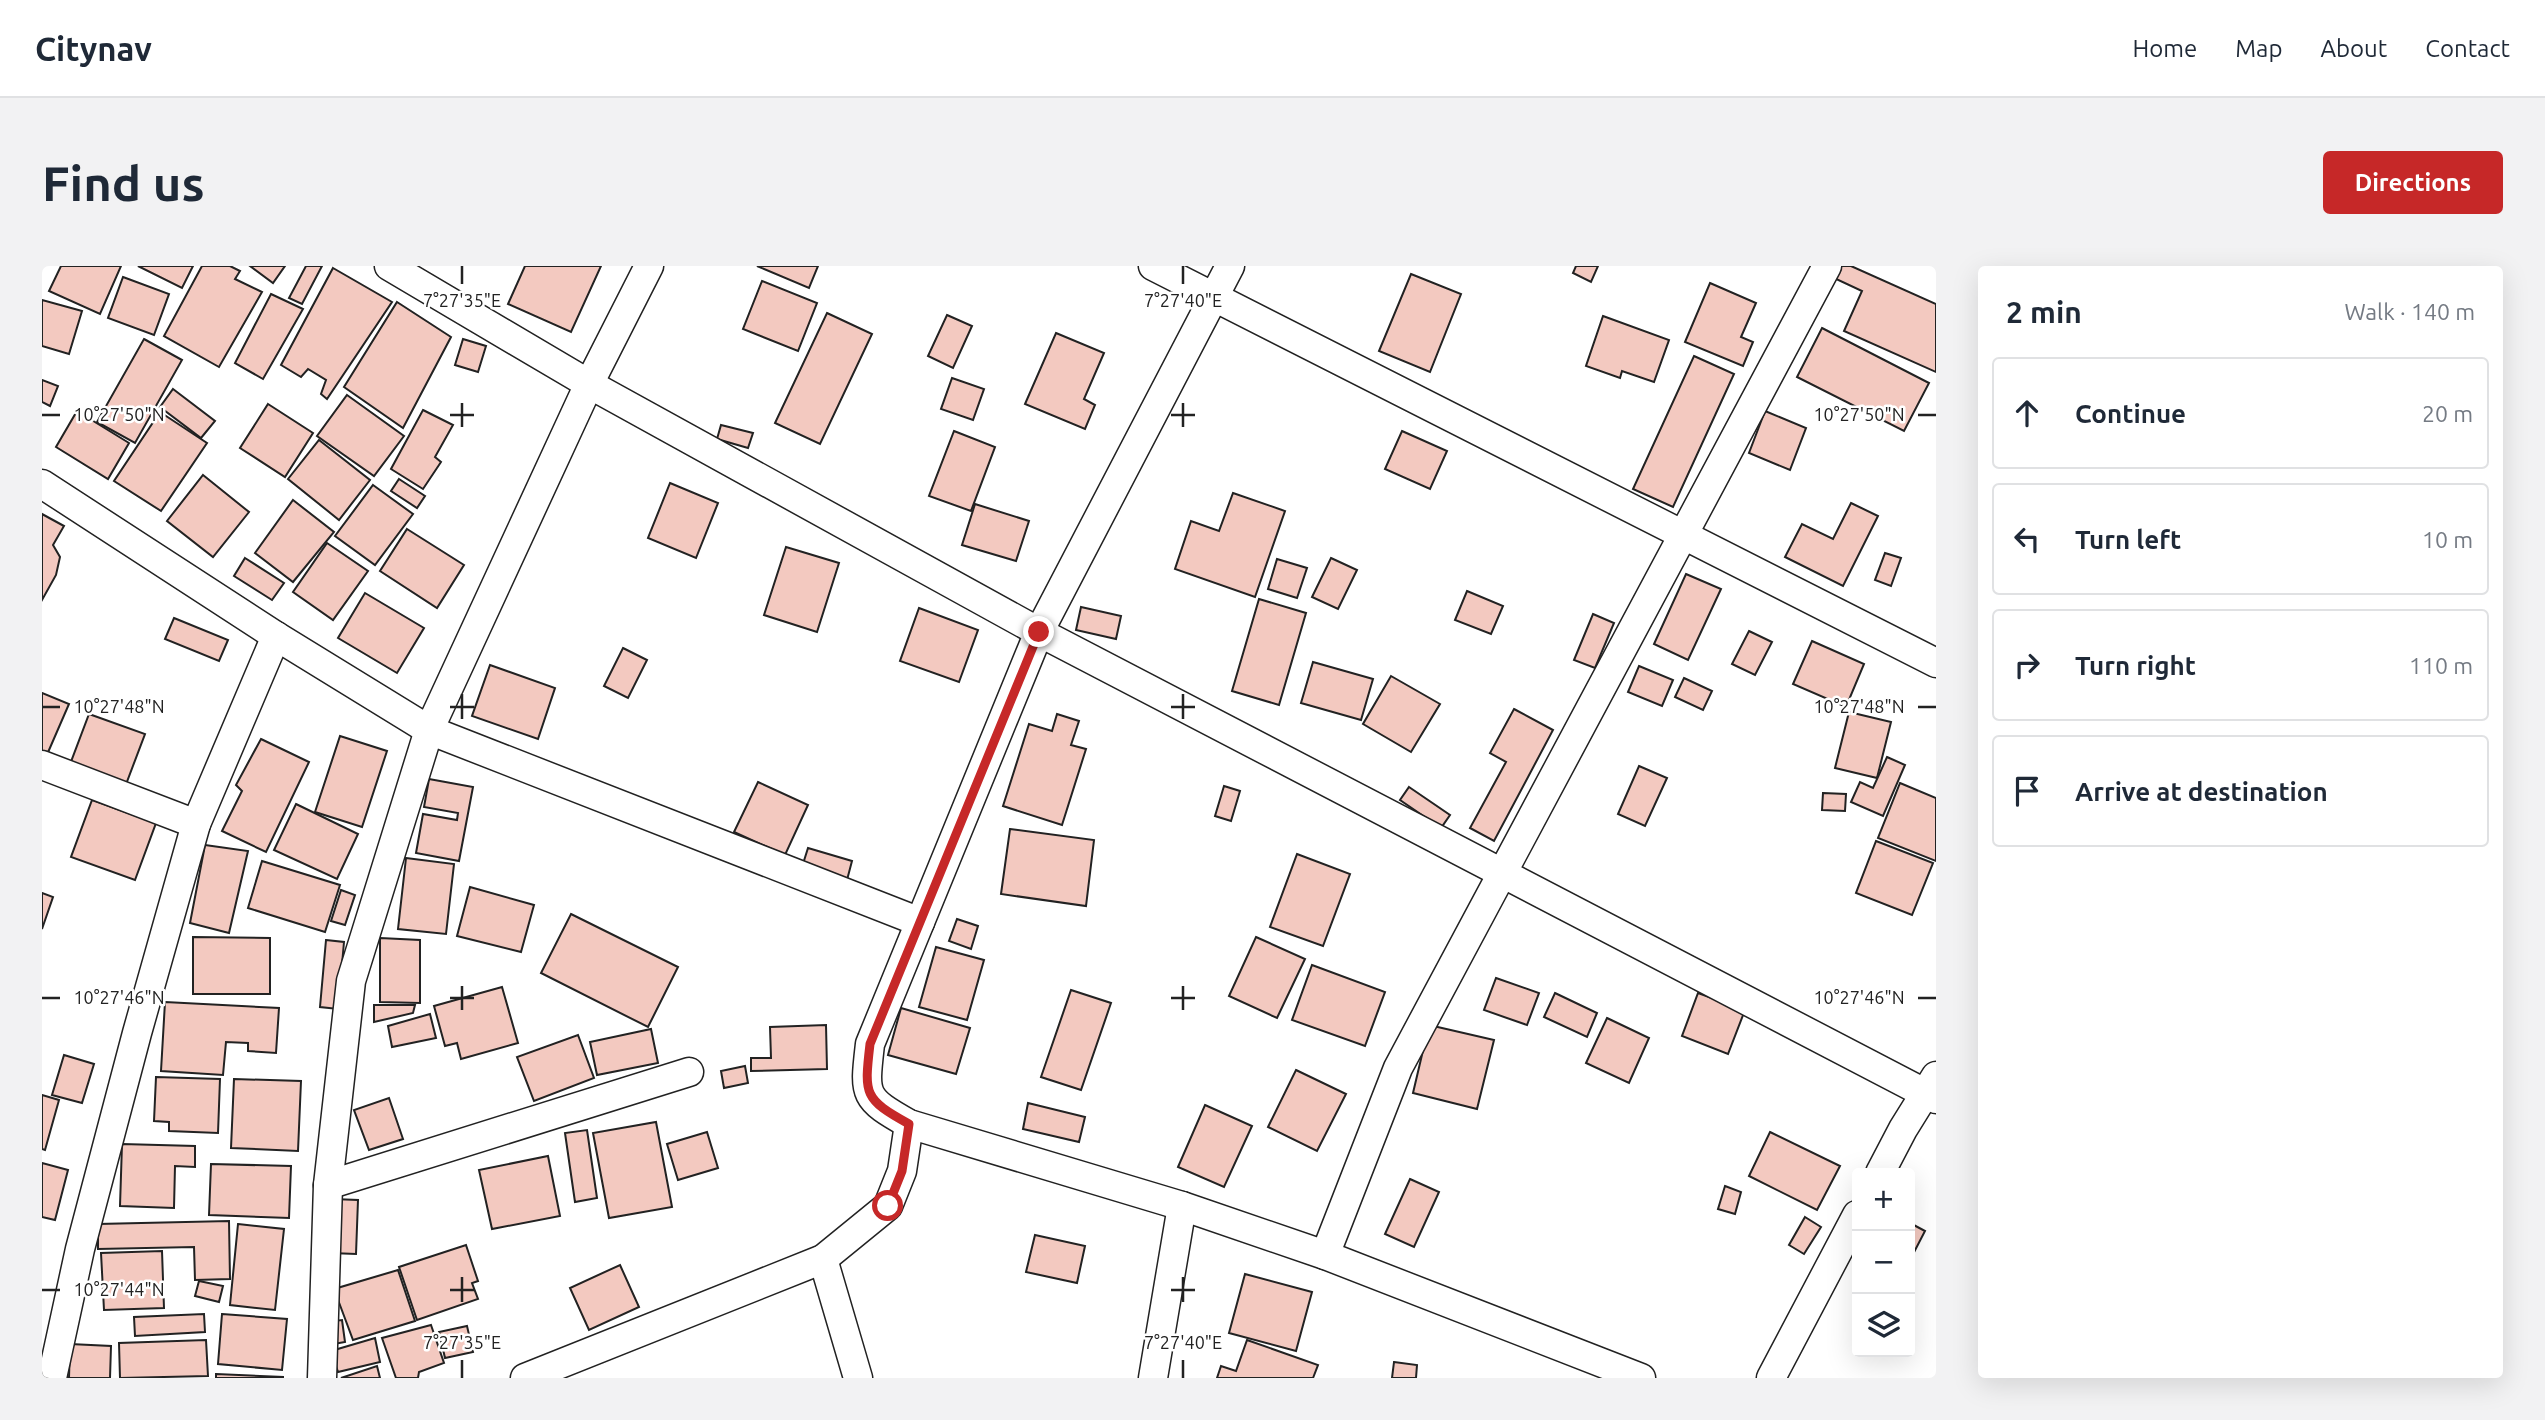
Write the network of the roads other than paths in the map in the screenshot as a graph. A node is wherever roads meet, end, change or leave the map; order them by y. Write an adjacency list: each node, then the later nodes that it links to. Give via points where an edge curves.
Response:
1 (389, 266): 7 (street)
2 (649, 266): 7 (street)
3 (1153, 266): 6 (street)
4 (1230, 266): 6 (street)
5 (1828, 266): 9 (street)
6 (1214, 298): 9 (street); 10 (street)
7 (589, 384): 10 (street); 13 (street)
8 (42, 484): 11 (street)
9 (1684, 534): 12 (street); 16 (street)
10 (1039, 632): 16 (street); 17 (street)
11 (276, 636): 13 (street); 15 (street)
12 (1936, 663)
13 (429, 730): 17 (street); 22 (street, via 351,981)
14 (42, 765): 15 (street)
15 (197, 824): 27 (street, via 87,1222)
16 (1503, 872): 19 (street); 25 (street, via 1398,1068)
17 (920, 922): 20 (street, via 870,1044 866,1078 870,1098)
18 (689, 1072): 22 (street)
19 (1932, 1090): 21 (street)
20 (909, 1124): 23 (street); 26 (street, via 902,1171 888,1206)
21 (1883, 1168)
22 (328, 1185): 28 (street)
23 (1181, 1206): 25 (street); 31 (street)
24 (1852, 1224): 33 (street)
25 (1325, 1255): 32 (street)
26 (823, 1259): 29 (street); 30 (street)
27 (52, 1378)
28 (322, 1378)
29 (525, 1378)
30 (858, 1378)
31 (1153, 1378)
32 (1641, 1378)
33 (1771, 1378)

